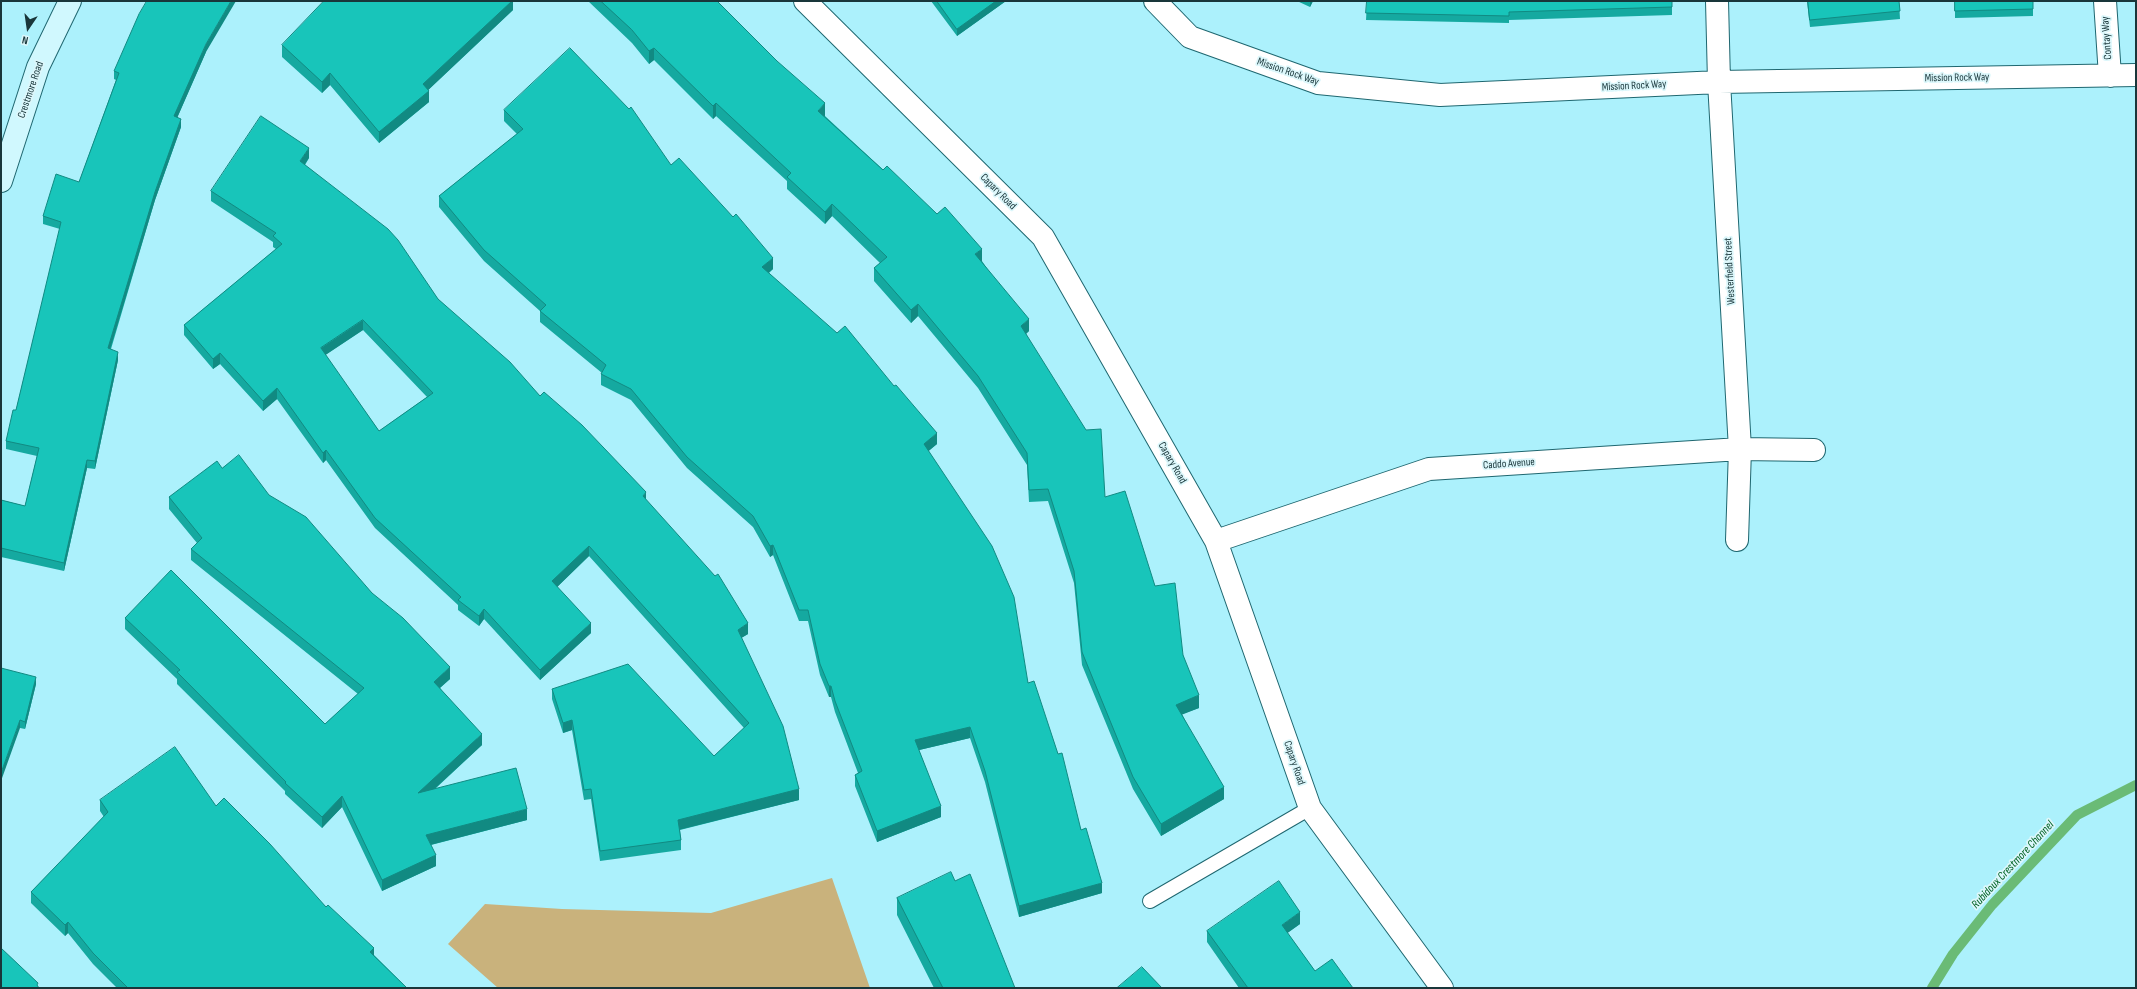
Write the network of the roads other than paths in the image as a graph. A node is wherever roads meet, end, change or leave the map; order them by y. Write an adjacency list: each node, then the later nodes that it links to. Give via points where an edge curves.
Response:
1 (70, 1): 9 (street, Crestmore Road, via 38,67)
2 (805, 1): 13 (street, Capary Road, via 1043,237)
3 (1155, 1): 8 (street, Mission Rock Way, via 1190,37 1318,83 1440,95)
4 (1717, 1): 8 (street, Westerfield Street)
5 (2105, 1): 7 (street, Contay Way)
6 (2136, 75): 7 (street, Mission Rock Way)
7 (2110, 76): 8 (street, Mission Rock Way)
8 (1719, 82): 10 (street, Westerfield Street)
9 (1, 181)
10 (1740, 449): 11 (street, Caddo Avenue); 12 (street, Westerfield Street); 13 (street, Caddo Avenue, via 1429,469)
11 (1814, 450)
12 (1737, 540)
13 (1216, 541): 14 (street, Capary Road)
14 (1310, 808): 15 (lane); 16 (street, Capary Road)
15 (1150, 901)
16 (1442, 988)

